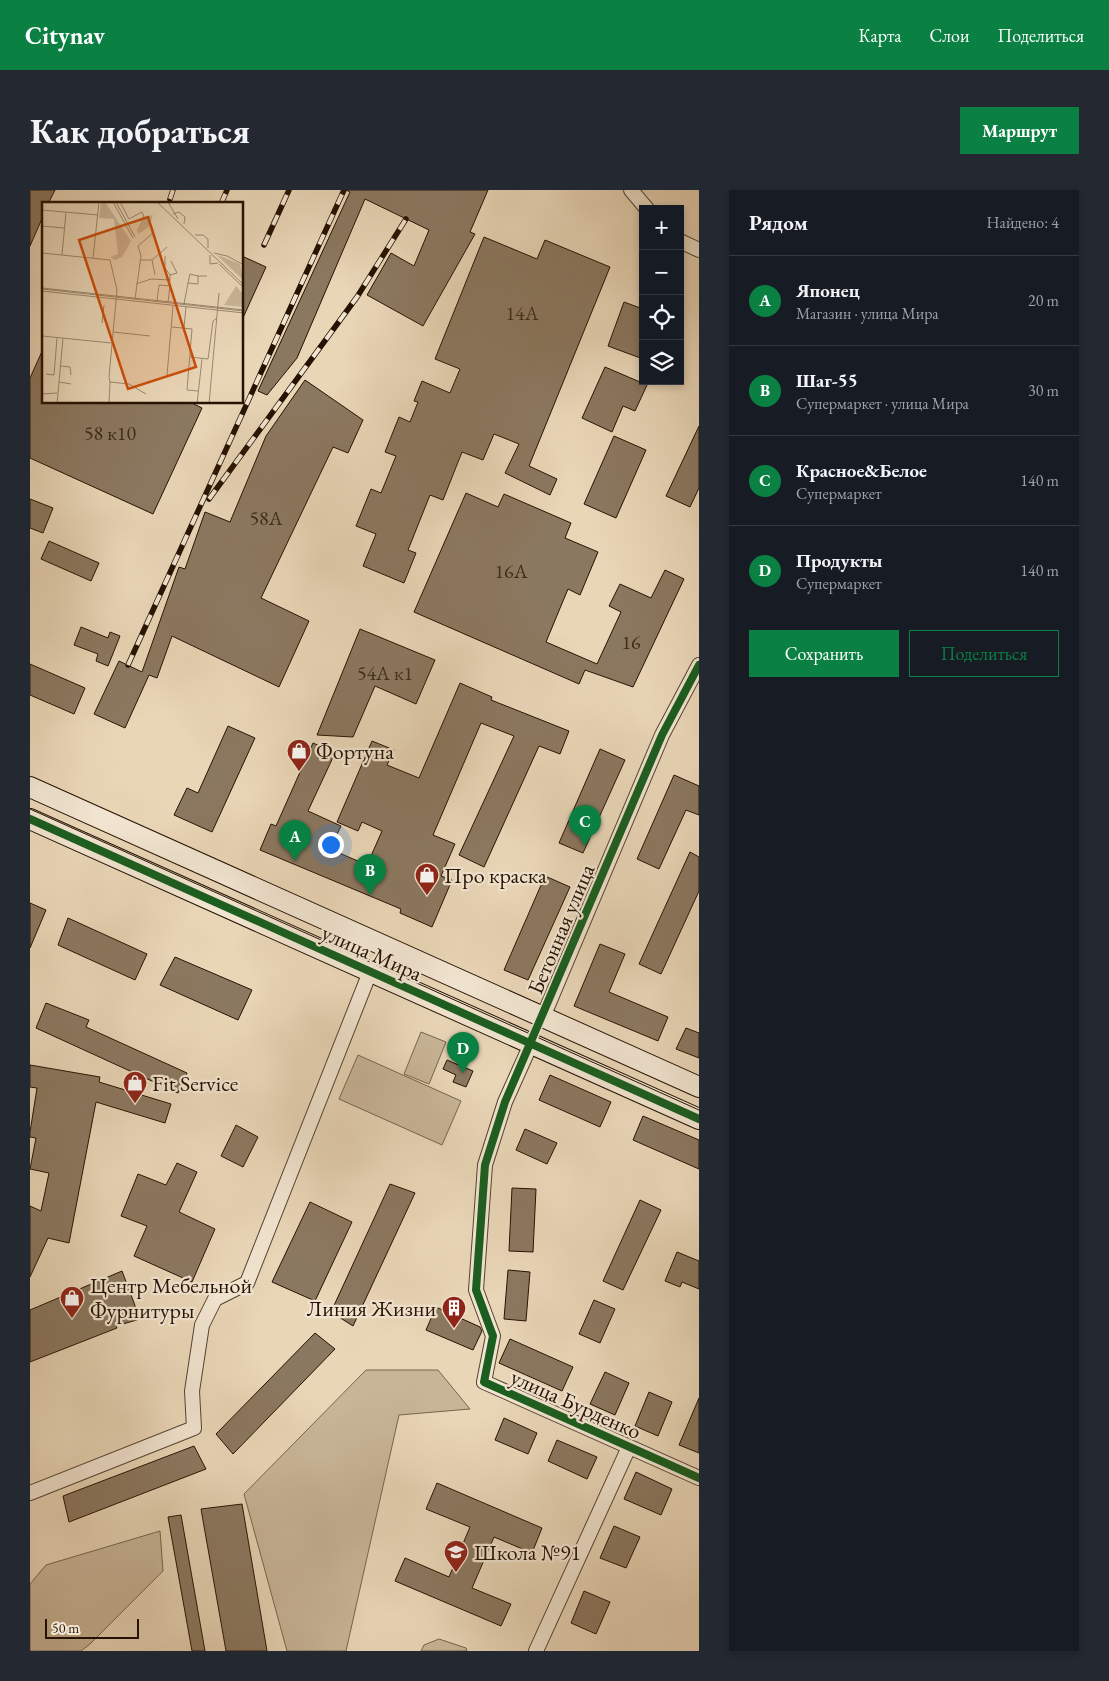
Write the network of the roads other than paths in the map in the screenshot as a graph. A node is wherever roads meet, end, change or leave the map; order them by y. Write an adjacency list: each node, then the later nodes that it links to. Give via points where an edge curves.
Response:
1 (631, 190): 2 (street)
2 (644, 205)
3 (684, 243): 4 (street)
4 (699, 250)
5 (699, 665): 10 (street, Бетонная улица, via 662,735)
6 (30, 787): 8 (street, улица Мира)
7 (30, 819): 9 (street, улица Мира)
8 (381, 944): 9 (street); 10 (street, улица Мира)
9 (370, 972): 11 (street, улица Мира); 16 (street, via 247,1283 215,1299 202,1325 192,1391 194,1428)
10 (543, 1017): 11 (street); 12 (street, улица Мира)
11 (531, 1044): 13 (street, улица Мира); 14 (street, улица Бурденко, via 505,1102 484,1165 476,1290 493,1336 484,1382)
12 (699, 1087)
13 (699, 1119)
14 (628, 1447): 15 (street, улица Бурденко); 17 (street)
15 (699, 1478)
16 (30, 1493)
17 (536, 1651)

